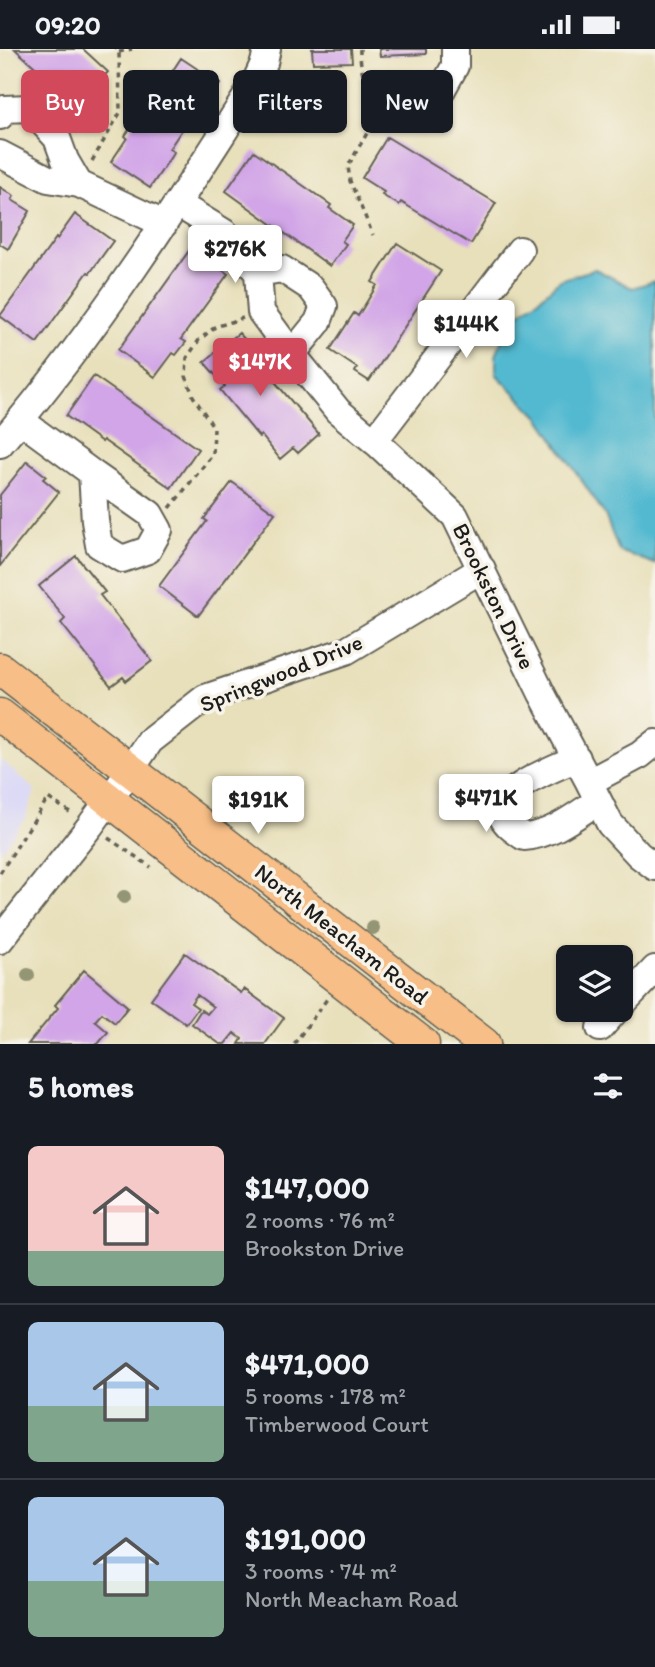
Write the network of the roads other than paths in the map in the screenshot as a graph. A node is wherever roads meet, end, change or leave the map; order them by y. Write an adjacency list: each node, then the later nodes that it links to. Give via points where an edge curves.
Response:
1 (267, 49): 7 (street, via 255,83)
2 (455, 49): 3 (street)
3 (452, 70)
4 (0, 116): 6 (street, via 4,110 29,108 57,138)
5 (0, 154): 6 (street, via 48,179)
6 (79, 184): 7 (street)
7 (171, 214): 9 (street, via 225,233); 11 (street)
8 (520, 250): 12 (street)
9 (258, 273): 10 (street, Brookston Drive, via 261,312); 10 (street, via 282,269 311,288 324,306 318,322)
10 (292, 354): 12 (street, Brookston Drive, via 338,411)
11 (20, 420): 13 (street); 14 (street)
12 (374, 441): 15 (street, Brookston Drive, via 455,516)
13 (0, 444)
14 (92, 473): 14 (street, via 150,514 159,530 148,550 122,559 99,545)
15 (482, 569): 19 (street, Brookston Drive); 20 (street, Springwood Drive, via 346,651 205,698 150,741)
16 (0, 670): 20 (main road, North Meacham Road)
17 (0, 715): 22 (main road, North Meacham Road)
18 (655, 743): 21 (street)
19 (576, 758): 21 (street, Brookston Drive); 21 (street, via 509,794 502,807 503,818 524,837 537,836 556,828)
20 (130, 771): 22 (street, Springwood Drive); 28 (main road, North Meacham Road)
21 (594, 791): 23 (street, Brookston Drive, via 610,824)
22 (109, 800): 24 (street, Springwood Drive); 27 (main road, North Meacham Road)
23 (655, 867)
24 (0, 940)
25 (655, 969): 26 (street)
26 (633, 992)
27 (423, 1044)
28 (484, 1044)

